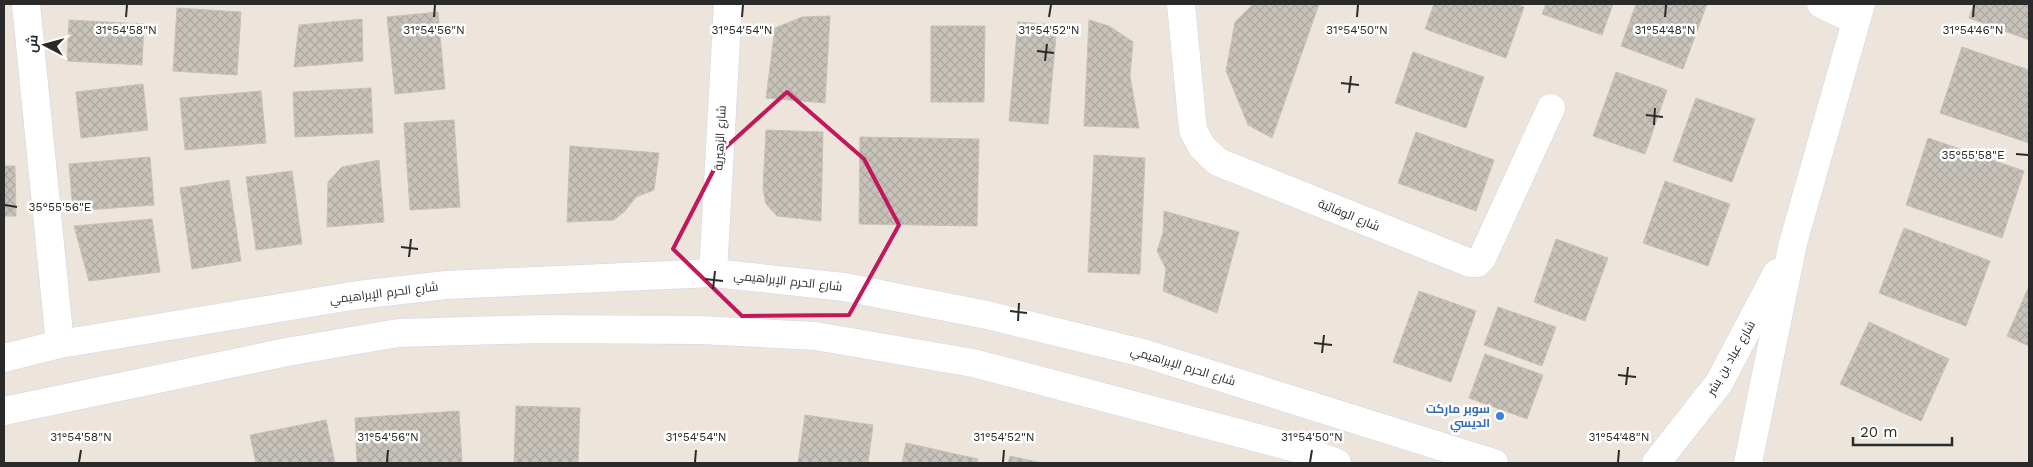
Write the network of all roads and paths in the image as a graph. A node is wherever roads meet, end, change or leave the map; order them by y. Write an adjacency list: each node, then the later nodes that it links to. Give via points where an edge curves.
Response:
1 (26, 4): 9 (street)
2 (728, 4): 8 (street, شارع الزهيرية)
3 (1181, 4): 6 (street, شارع الوفائية, via 1194,130 1202,148 1218,162 1470,263 1477,263 1482,258)
4 (1821, 4): 5 (street)
5 (1858, 12): 7 (street, شارع عباد بن بشر)
6 (1551, 108)
7 (1792, 243): 14 (street, شارع عباد بن بشر, via 1719,383); 15 (street, شارع عباد بن بشر)
8 (712, 273): 9 (street, شارع الحرم الإبراهيمي, via 436,286 358,295); 13 (street, شارع الحرم الإبراهيمي, via 844,287 987,315 1115,346)
9 (60, 344): 10 (street, شارع الحرم الإبراهيمي)
10 (4, 358)
11 (4, 411): 12 (street, via 287,352 398,333 540,329 700,330 815,336 973,363 1296,448)
12 (1338, 463)
13 (1494, 463)
14 (1656, 463)
15 (1748, 463)

